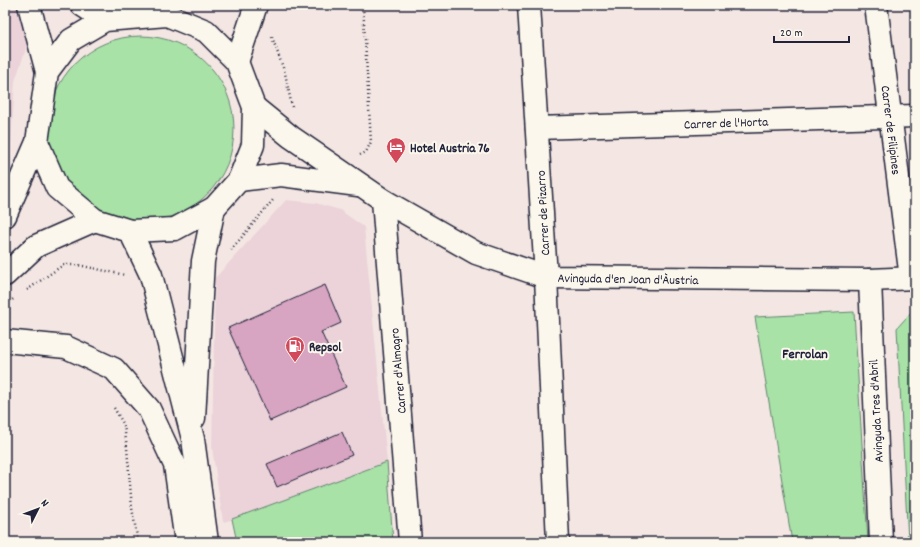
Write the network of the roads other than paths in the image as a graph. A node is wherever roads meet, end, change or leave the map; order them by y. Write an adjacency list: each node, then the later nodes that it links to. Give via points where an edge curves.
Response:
1 (29, 5): 9 (street)
2 (82, 5): 7 (street)
3 (256, 5): 8 (street)
4 (529, 5): 13 (street, Carrer de Pizarro)
5 (876, 5): 12 (street, Carrer de Filipines)
6 (171, 10): 7 (street); 8 (street, via 206,31)
7 (104, 20): 9 (street, via 71,40)
8 (237, 62): 10 (street)
9 (47, 72): 14 (street)
10 (254, 107): 15 (street, via 253,145); 16 (street, Avinguda d'en Joan d'Àustria, via 290,137)
11 (915, 116): 12 (street, Carrer de l'Horta)
12 (890, 117): 13 (street, Carrer de l'Horta); 24 (street, Carrer de Filipines)
13 (537, 128): 23 (street, Carrer de Pizarro)
14 (37, 142): 19 (street); 20 (street, via 57,188)
15 (239, 180): 16 (street, Avinguda d'en Joan d'Àustria, via 282,175); 18 (street)
16 (364, 186): 17 (street, Avinguda d'en Joan d'Àustria)
17 (383, 200): 23 (street, Avinguda d'en Joan d'Àustria, via 476,253); 30 (street, Carrer d'Almagro)
18 (214, 208): 21 (street, via 174,229); 27 (street, via 203,261)
19 (5, 216)
20 (95, 220): 21 (street); 22 (street, via 36,246)
21 (130, 231): 27 (street, via 151,276)
22 (5, 275)
23 (546, 277): 25 (street, Avinguda d'en Joan d'Àustria); 31 (street, Carrer de Pizarro)
24 (913, 278): 25 (street, Avinguda d'en Joan d'Àustria)
25 (870, 280): 32 (street, Avinguda Tres d'Abril)
26 (5, 340): 28 (street, via 66,347 114,369 149,409 175,465)
27 (193, 439): 29 (street)
28 (186, 542)
29 (207, 542)
30 (410, 542)
31 (558, 542)
32 (882, 542)

